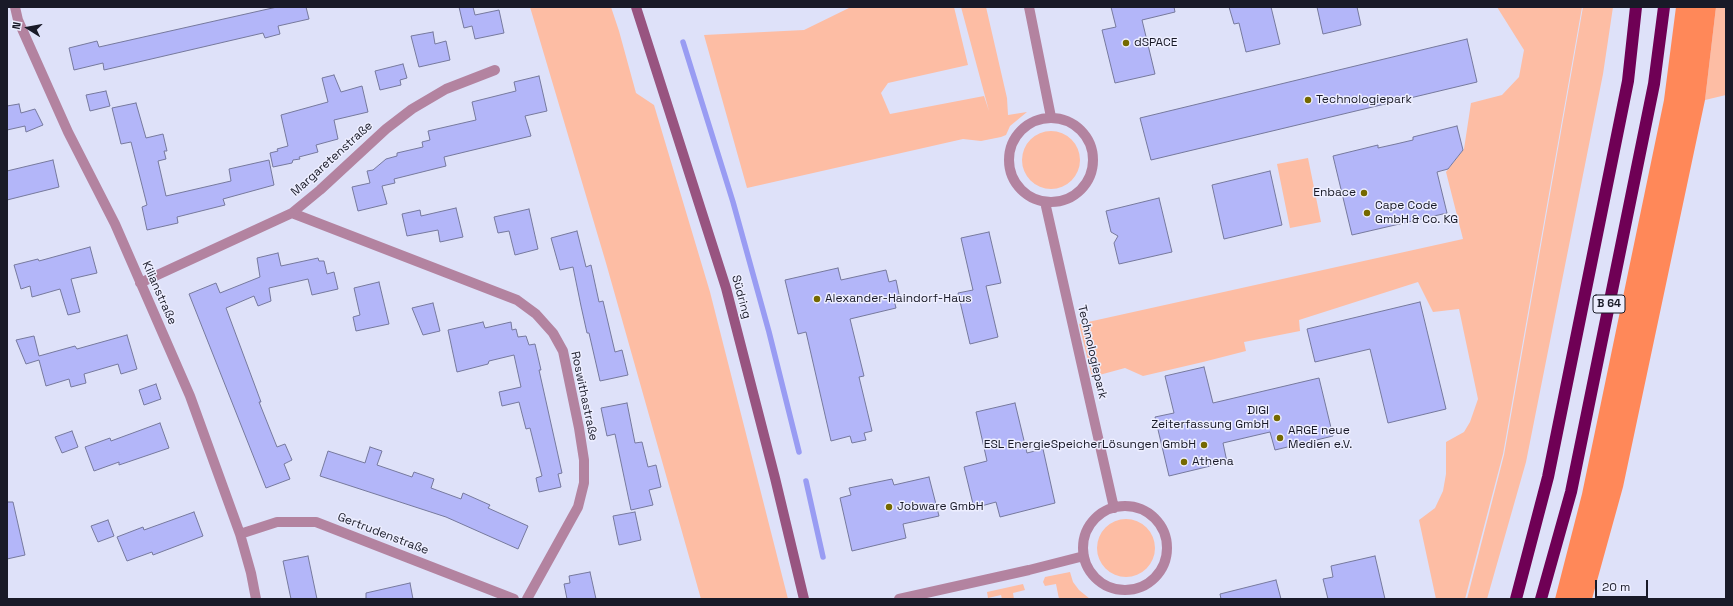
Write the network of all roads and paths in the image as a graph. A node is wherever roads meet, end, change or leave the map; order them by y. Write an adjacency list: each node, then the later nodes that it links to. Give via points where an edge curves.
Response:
1 (14, 7): 10 (street, Kilianstraße, via 68,132 115,224)
2 (636, 7): 17 (main road, Südring, via 726,288 776,478)
3 (1030, 7): 7 (street)
4 (1636, 7): 19 (highway, B 64, via 1628,81 1552,462)
5 (1664, 7): 20 (highway, B 64, via 1654,84 1578,454)
6 (495, 70): 9 (street, Margaretenstraße, via 446,89 412,109)
7 (1051, 117): 8 (street, via 1027,124 1012,142 1008,157 1008,165 1016,184 1029,196); 8 (street, via 1074,124 1091,144 1093,166 1089,180 1076,194 1060,202)
8 (1045, 202): 11 (street, Technologiepark)
9 (292, 213): 10 (street, Margaretenstraße); 16 (street, Roswithastraße, via 517,300 536,314 553,334 563,351 580,434 584,483 578,507)
10 (140, 283): 12 (street, Kilianstraße, via 190,396)
11 (1114, 508): 13 (street, via 1090,525 1086,534); 13 (street, via 1138,508 1148,513 1163,529 1167,550 1161,571 1154,580 1139,588 1112,588 1093,576)
12 (240, 534): 14 (street, Kilianstraße); 15 (street, Gertrudenstraße, via 277,522 316,522)
13 (1084, 556): 18 (street)
14 (256, 599)
15 (514, 599)
16 (527, 599)
17 (804, 599)
18 (899, 599)
19 (1516, 599)
20 (1541, 599)

